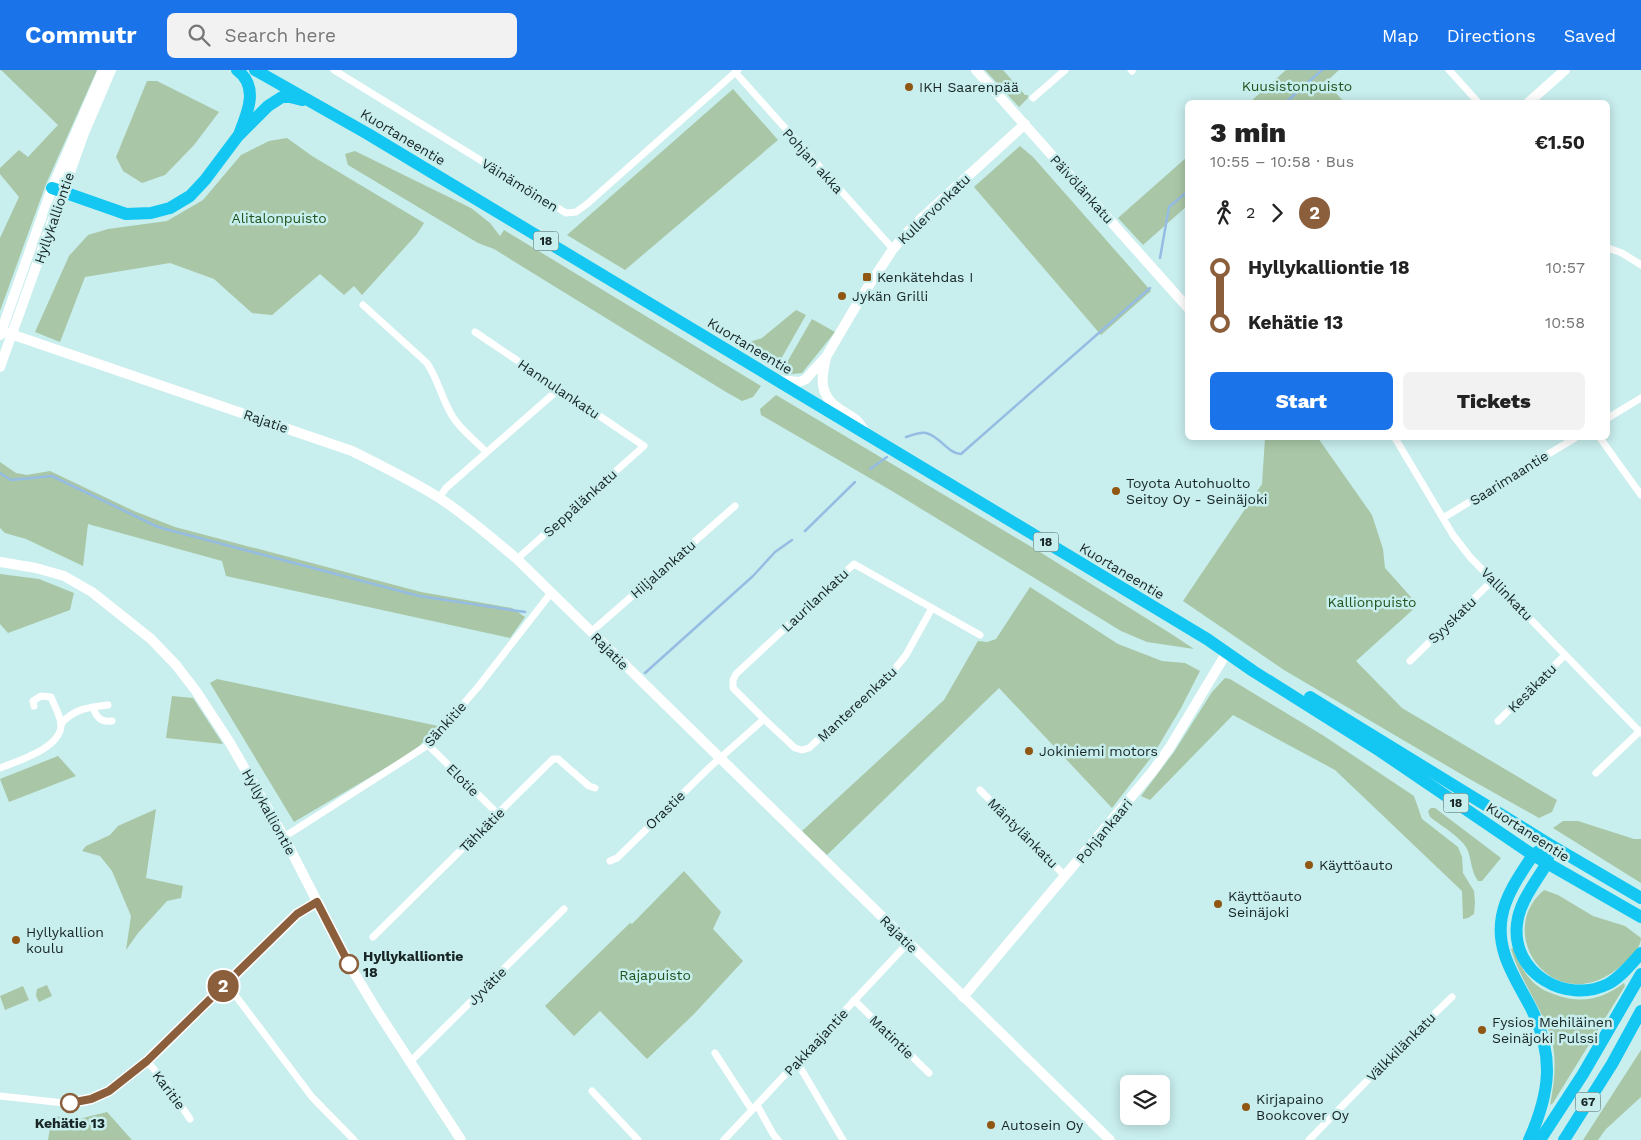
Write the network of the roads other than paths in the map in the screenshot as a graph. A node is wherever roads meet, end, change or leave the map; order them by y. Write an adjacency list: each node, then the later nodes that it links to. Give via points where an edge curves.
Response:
1 (104, 70): 17 (street, Hyllykalliontie)
2 (111, 70): 17 (street, Hyllykalliontie)
3 (237, 70): 16 (highway, via 246,81 251,98)
4 (255, 70): 14 (highway, Kuortaneentie / 18)
5 (334, 70): 10 (street, Väinämöinen, via 566,213 576,212 587,204)
6 (976, 70): 15 (street, Päivölänkatu)
7 (1065, 70): 11 (street)
8 (1449, 70): 12 (street)
9 (1565, 70): 13 (street)
10 (736, 71): 18 (street, Pohjan akka)
11 (1033, 98)
12 (1476, 100)
13 (1531, 100)
14 (315, 103): 16 (highway, via 290,97 276,100); 28 (highway, Kuortaneentie / 18)
15 (1025, 124): 18 (street, Kullervonkatu, via 912,227); 22 (street, Päivölänkatu)
16 (238, 136): 17 (highway, via 190,196 170,208 126,214)
17 (57, 189): 23 (street, Hyllykalliontie); 25 (street, Hyllykalliontie)
18 (893, 249): 26 (street, Kullervonkatu)
19 (1610, 249): 20 (street)
20 (1641, 265)
21 (363, 305): 37 (street, via 427,363 449,411)
22 (1185, 305)
23 (1, 332): 25 (street, Rajatie)
24 (475, 332): 29 (street, Hannulankatu)
25 (13, 335): 27 (street, Hyllykalliontie); 39 (street, Rajatie, via 352,451)
26 (826, 357): 28 (street, Kullervonkatu, via 806,379 799,382); 32 (street, Kullervonkatu, via 822,387 826,396 856,420)
27 (0, 367)
28 (777, 379): 32 (highway, Kuortaneentie / 18)
29 (558, 388): 36 (street, Hannulankatu); 37 (street)
30 (1641, 398): 31 (street)
31 (1610, 417)
32 (865, 433): 49 (highway, Kuortaneentie / 18)
33 (1396, 440): 41 (street, Vallinkatu)
34 (1572, 440): 41 (street, Saarimaantie)
35 (1601, 440): 38 (street)
36 (644, 446): 42 (street, Seppälänkatu)
37 (486, 452): 39 (street)
38 (1641, 495)
39 (439, 498): 42 (street, Rajatie, via 484,530)
40 (735, 506): 47 (street, Hiljalankatu)
41 (1443, 518): 44 (street, Vallinkatu, via 1459,542)
42 (517, 559): 45 (street, Rajatie)
43 (1, 561): 67 (street, Hyllykalliontie, via 64,576 92,592 151,640 196,691)
44 (1493, 580): 50 (street, Vallinkatu); 51 (street, Syyskatu)
45 (551, 593): 47 (street, Rajatie); 60 (street, Sänkitie)
46 (932, 608): 48 (street, Laurilankatu); 55 (street, Mantereenkatu, via 894,670 809,748 795,748); 55 (street, Laurilankatu, via 854,564 732,680 733,688)
47 (590, 632): 61 (street, Rajatie)
48 (980, 635)
49 (1227, 652): 68 (highway, Kuortaneentie / 18, via 1257,665); 69 (highway, Kuortaneentie / 18); 72 (street, Pohjankaari, via 1170,747)
50 (1565, 655): 57 (street, Kesäkatu); 59 (street, Vallinkatu)
51 (1410, 661)
52 (108, 705): 54 (street)
53 (34, 706): 58 (street, via 33,701 41,696 51,697)
54 (93, 707): 56 (street, via 100,720); 58 (street, via 75,711)
55 (764, 718): 61 (street)
56 (112, 721)
57 (1498, 721)
58 (61, 724): 62 (street, via 57,737 45,748)
59 (1640, 732): 63 (street)
60 (428, 746): 66 (street, Elotie); 67 (street, Sänkitie)
61 (718, 758): 70 (street, Orastie); 78 (street, Rajatie)
62 (0, 768)
63 (1596, 773)
64 (595, 788): 66 (street, Tähkätie, via 558,759 553,759)
65 (980, 790): 72 (street, Mäntylänkatu)
66 (498, 814): 77 (street, Tähkätie)
67 (284, 837): 74 (street, Hyllykalliontie)
68 (1549, 844): 69 (highway); 71 (highway); 73 (highway, Kuortaneentie / 18)
69 (1533, 855): 71 (highway, Kuortaneentie / 18); 105 (highway, via 1509,895 1502,916 1501,933 1508,967 1539,1026 1545,1050 1544,1100)
70 (610, 862)
71 (1547, 863): 76 (highway, Kuortaneentie / 18); 79 (highway, via 1521,907 1516,938 1529,967 1542,980 1557,988 1591,990 1608,984)
72 (1065, 876): 82 (street, Pohjankaari)
73 (1641, 898)
74 (317, 902): 81 (street, via 297,914); 89 (street, Hyllykalliontie, via 349,964)
75 (564, 909): 89 (street, Jyvätie)
76 (1641, 917)
77 (373, 937)
78 (908, 943): 82 (street, Rajatie); 84 (street, Pakkaajantie)
79 (1641, 953)
80 (1641, 974): 106 (highway, 67)
81 (226, 983): 88 (street); 97 (street, via 312,1097)
82 (963, 997): 103 (street, Rajatie)
83 (1452, 997): 104 (street, Välkkilänkatu)
84 (854, 1000): 90 (street, Pakkaajantie); 92 (street, Matintie)
85 (1641, 1011): 91 (highway, 67)
86 (1641, 1029): 91 (highway)
87 (715, 1053): 95 (street)
88 (147, 1061): 94 (street, via 114,1087 91,1099 64,1103); 96 (street, Karitie, via 168,1085)
89 (410, 1062): 98 (street, Hyllykalliontie)
90 (797, 1062): 95 (street, Pakkaajantie); 102 (street)
91 (1612, 1064): 107 (highway, 67)
92 (929, 1073)
93 (592, 1091): 99 (street)
94 (0, 1096)
95 (754, 1107): 100 (street, Pakkaajantie); 101 (street)
96 (190, 1119)
97 (354, 1140)
98 (461, 1140)
99 (638, 1140)
100 (724, 1140)
101 (778, 1140)
102 (842, 1140)
103 (1110, 1140)
104 (1309, 1140)
105 (1528, 1140)
106 (1540, 1140)
107 (1564, 1140)

